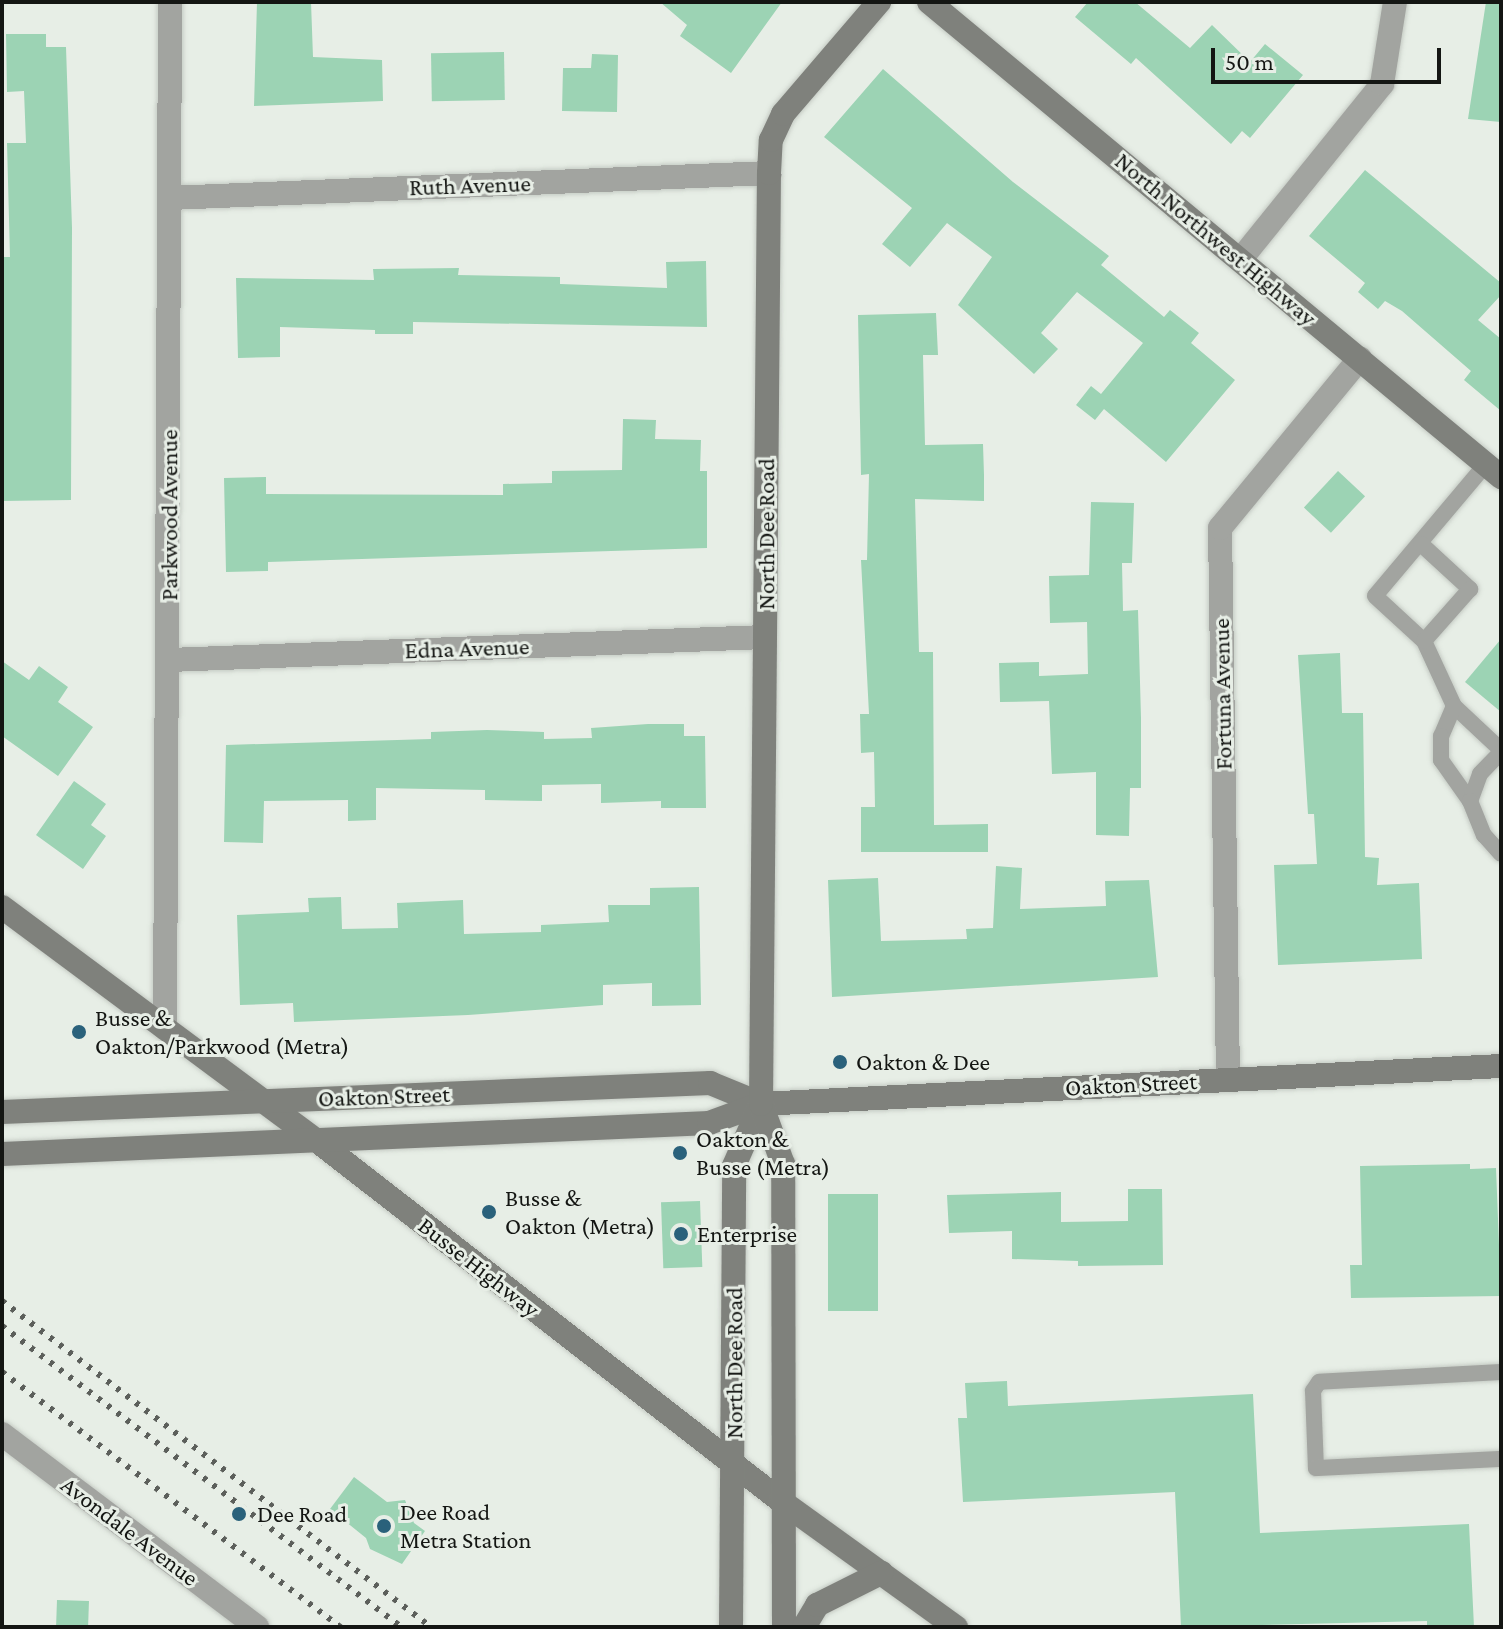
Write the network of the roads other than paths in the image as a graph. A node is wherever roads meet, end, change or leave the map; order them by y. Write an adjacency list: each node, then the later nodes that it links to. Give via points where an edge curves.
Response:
1 (170, 2): 6 (street, Parkwood Avenue)
2 (879, 2): 5 (main road, North Dee Road, via 783,114 771,140)
3 (929, 2): 7 (main road, North Northwest Highway)
4 (1395, 2): 7 (street, via 1382,84)
5 (769, 173): 6 (street, Ruth Avenue); 11 (main road, North Dee Road)
6 (170, 198): 13 (street, Parkwood Avenue)
7 (1241, 259): 8 (main road, North Northwest Highway)
8 (1360, 358): 9 (main road, North Northwest Highway); 21 (street, Fortuna Avenue, via 1220,528)
9 (1493, 470): 10 (lane)
10 (1421, 544): 12 (lane, via 1470,589); 12 (lane, via 1375,596)
11 (765, 637): 13 (street, Edna Avenue); 23 (main road, North Dee Road)
12 (1424, 641): 14 (lane)
13 (169, 660): 19 (street, Parkwood Avenue)
14 (1454, 706): 15 (lane); 16 (lane, via 1441,736 1441,760)
15 (1501, 751): 16 (lane, via 1480,774)
16 (1470, 801): 17 (lane, via 1484,835)
17 (1501, 854)
18 (2, 907): 19 (main road, Busse Highway)
19 (165, 1028): 22 (main road, Busse Highway)
20 (1501, 1066): 21 (main road, Oakton Street)
21 (1228, 1079): 23 (main road, Oakton Street)
22 (264, 1101): 23 (main road, Oakton Street, via 710,1083); 24 (main road, Oakton Street); 25 (main road, Busse Highway)
23 (761, 1104): 25 (main road, Oakton Street, via 709,1123); 30 (main road, North Dee Road, via 734,1166); 31 (main road, North Dee Road, via 783,1164)
24 (2, 1112)
25 (316, 1140): 26 (main road, Oakton Street); 30 (main road, Busse Highway)
26 (2, 1154)
27 (1501, 1372): 29 (lane, via 1319,1382 1313,1391 1316,1468)
28 (2, 1434): 33 (street, Avondale Avenue)
29 (1501, 1459)
30 (734, 1464): 31 (main road, Busse Highway); 34 (main road, North Dee Road)
31 (781, 1501): 32 (main road, Busse Highway); 35 (main road, North Dee Road)
32 (881, 1573): 36 (main road, via 817,1605); 37 (main road, Busse Highway)
33 (257, 1627)
34 (731, 1627)
35 (784, 1627)
36 (804, 1627)
37 (956, 1627)

